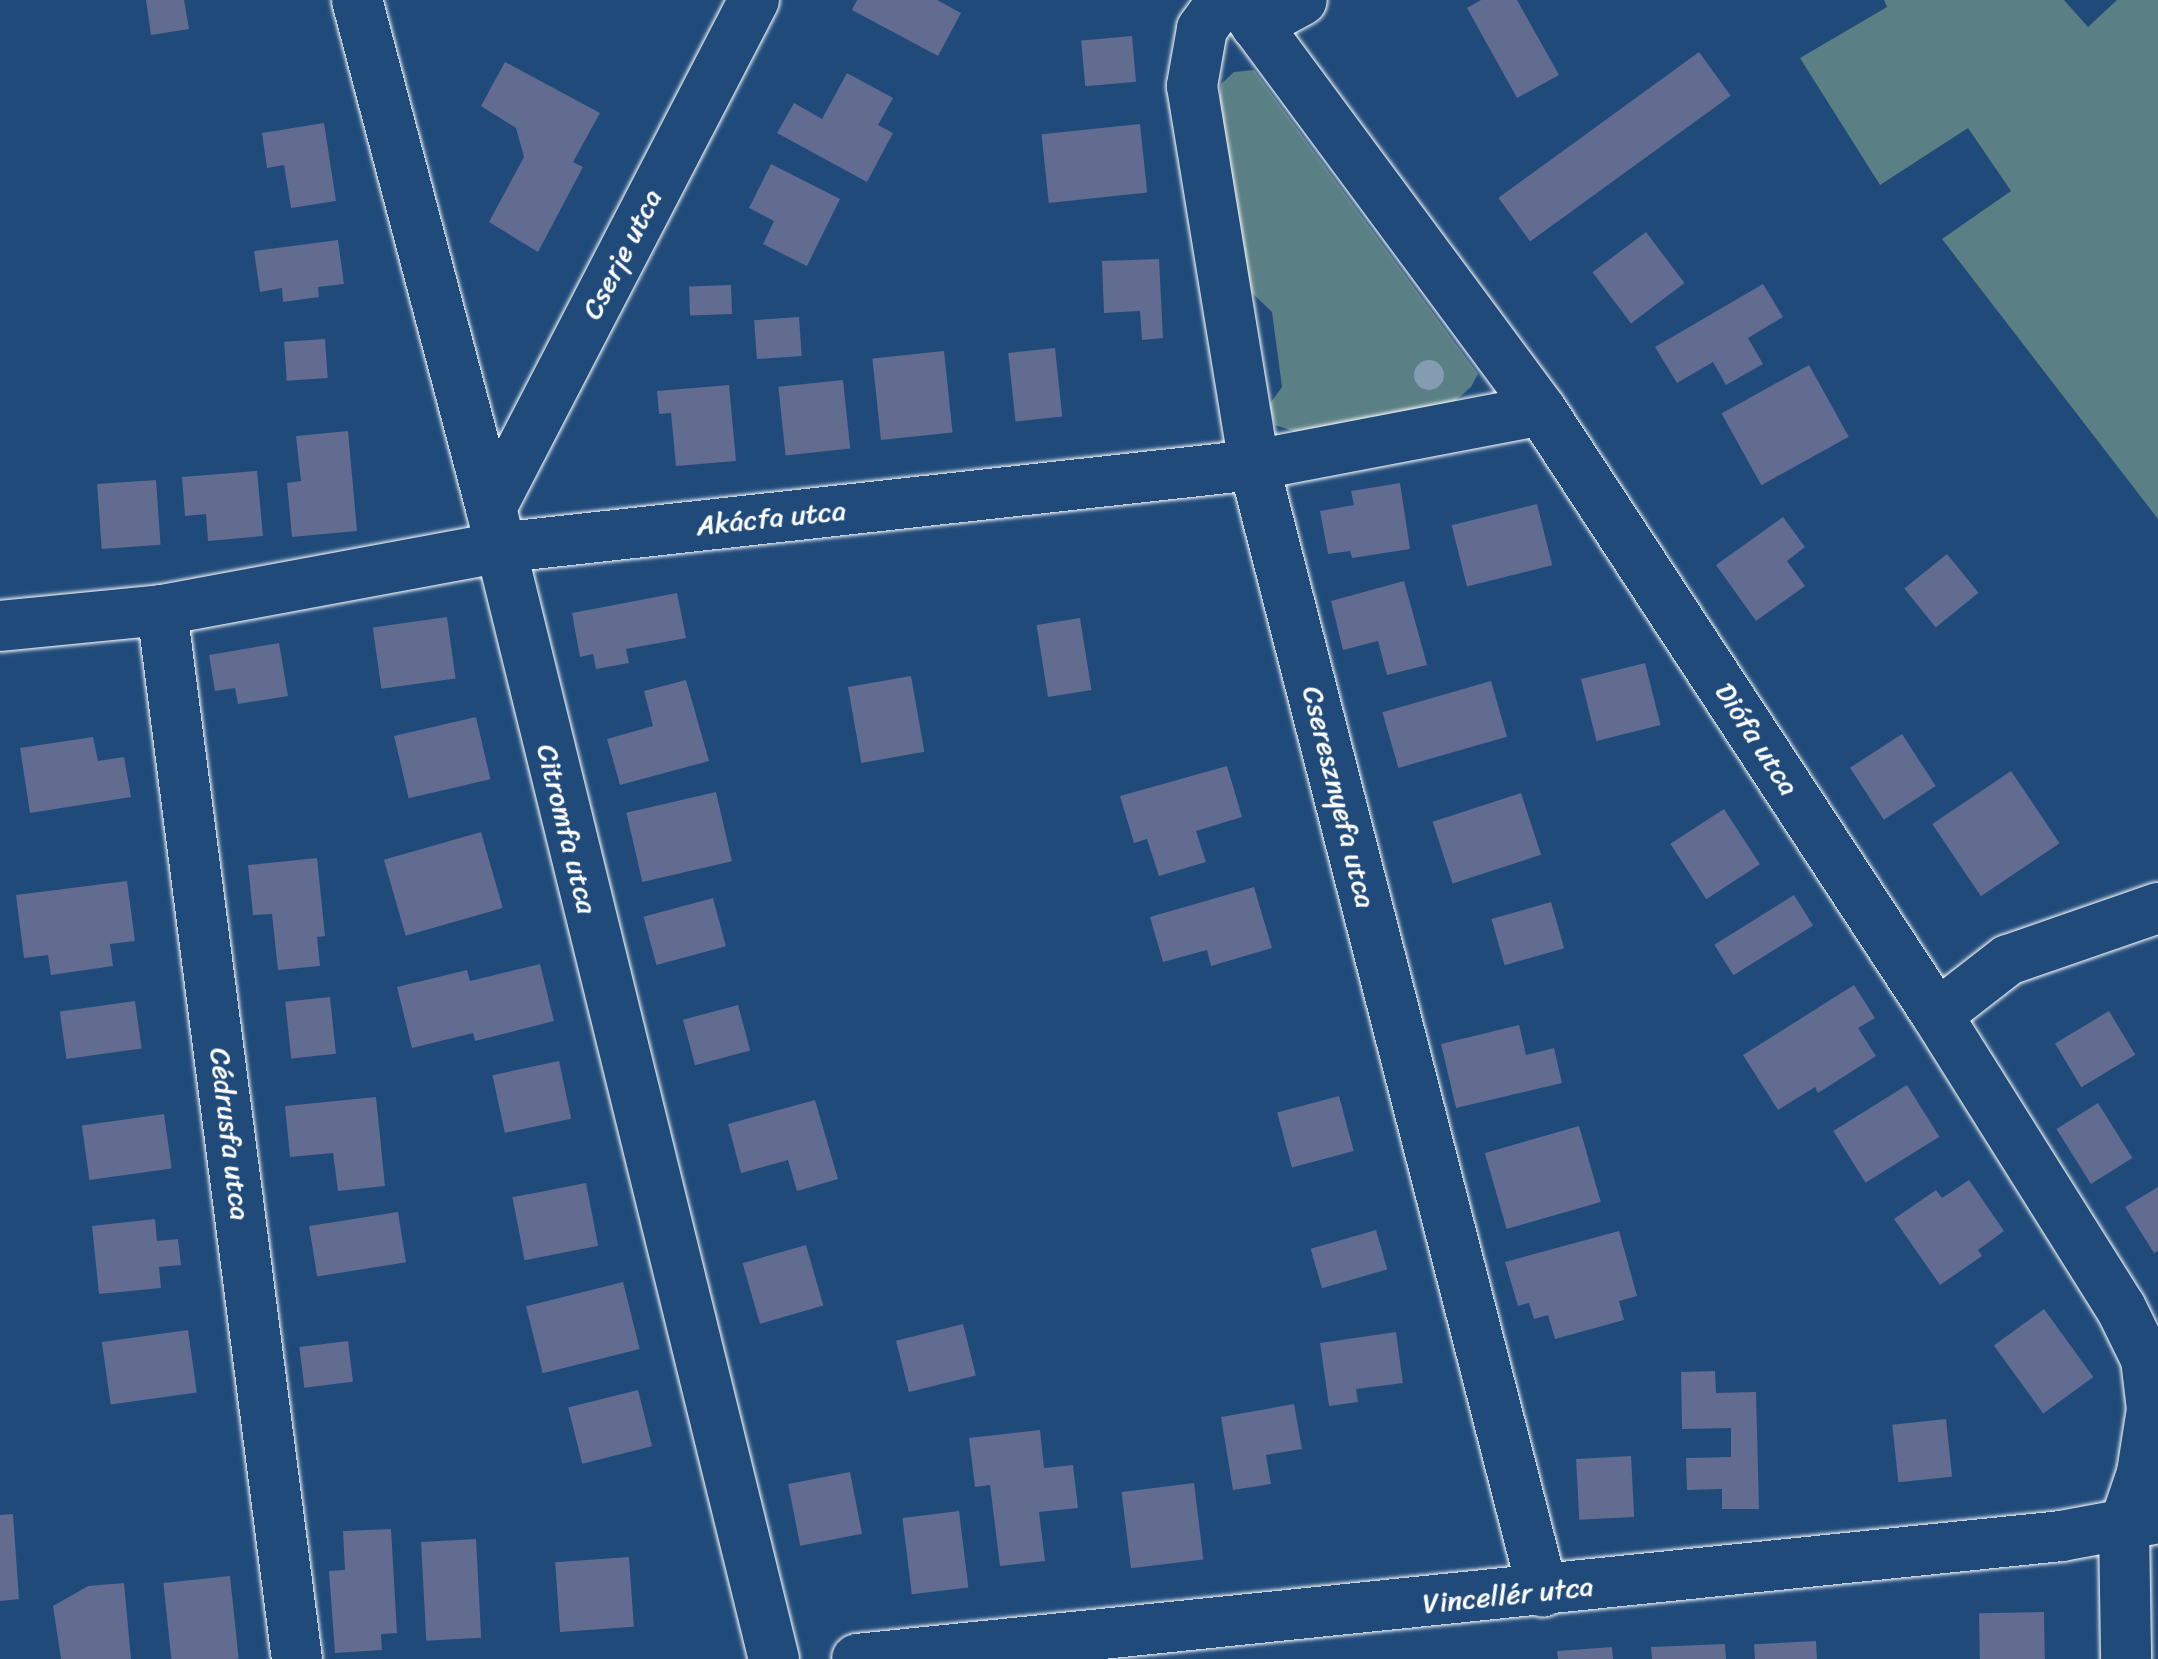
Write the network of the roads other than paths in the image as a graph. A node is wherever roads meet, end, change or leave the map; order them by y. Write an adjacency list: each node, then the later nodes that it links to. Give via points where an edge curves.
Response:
1 (356, 0): 7 (street, Citromfa utca)
2 (754, 0): 7 (street, Cserje utca)
3 (1302, 0): 4 (street)
4 (1239, 8): 5 (street, Diófa utca); 6 (street, Cseresznyefa utca, via 1202,29 1192,86)
5 (1541, 410): 6 (street, Akácfa utca); 11 (street, Diófa utca)
6 (1254, 465): 7 (street, Akácfa utca); 13 (street, Cseresznyefa utca)
7 (494, 528): 8 (street, Akácfa utca); 16 (street, Citromfa utca)
8 (162, 610): 9 (street, Akácfa utca); 15 (street, Cédrusfa utca)
9 (0, 626)
10 (2158, 908): 11 (street, via 2008,960)
11 (1937, 1015): 12 (street, Diófa utca, via 2121,1308 2146,1359 2152,1409)
12 (2141, 1522): 13 (street, Vincellér utca); 18 (street, Diófa utca)
13 (1542, 1592): 14 (street, Vincellér utca)
14 (914, 1657): 17 (street, Vincellér utca)
15 (297, 1659)
16 (774, 1659)
17 (857, 1659)
18 (2126, 1659)

